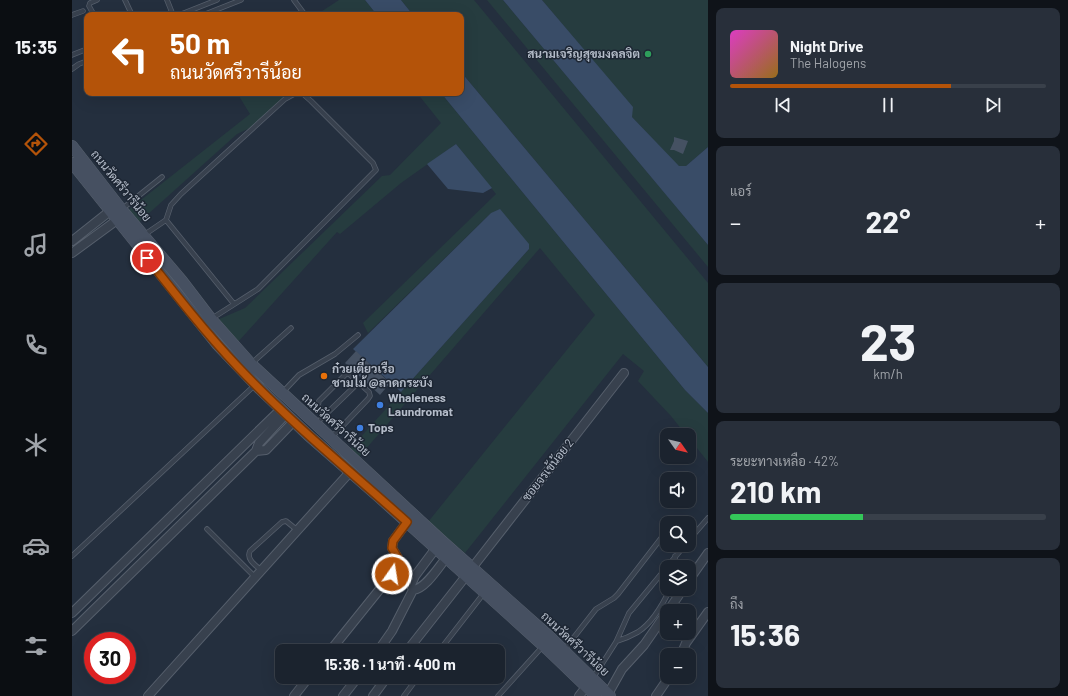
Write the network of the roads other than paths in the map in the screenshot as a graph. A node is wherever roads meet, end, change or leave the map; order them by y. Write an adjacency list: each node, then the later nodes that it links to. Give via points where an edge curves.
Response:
1 (97, 0): 9 (lane, via 90,3)
2 (125, 0): 10 (lane)
3 (167, 0): 11 (lane)
4 (217, 0): 7 (lane)
5 (241, 0): 13 (lane)
6 (294, 0): 14 (lane)
7 (205, 2): 12 (lane)
8 (83, 11): 15 (lane)
9 (93, 12)
10 (131, 12)
11 (172, 12)
12 (185, 12)
13 (211, 12)
14 (303, 12)
15 (72, 15)
16 (84, 50): 17 (lane)
17 (72, 55)
18 (84, 62): 19 (lane)
19 (72, 69)
20 (290, 96): 26 (lane, via 181,194 171,205)
21 (305, 96): 31 (lane, via 373,163 376,170 258,289)
22 (72, 146): 25 (main road, ถนนวัดศรีวารีน้อย)
23 (72, 163): 25 (main road, ถนนวัดศรีวารีน้อย)
24 (162, 177): 25 (lane)
25 (116, 213): 27 (main road, ถนนวัดศรีวารีน้อย); 28 (street); 29 (street); 37 (main road, ถนนวัดศรีวารีน้อย, via 217,344)
26 (166, 220): 27 (lane); 31 (lane)
27 (143, 235): 32 (main road, ถนนวัดศรีวารีน้อย)
28 (73, 240): 29 (street)
29 (81, 246): 30 (street)
30 (72, 253)
31 (234, 304): 32 (lane)
32 (211, 319): 35 (main road, ถนนวัดศรีวารีน้อย)
33 (291, 328): 35 (lane)
34 (358, 335): 39 (lane, via 335,354 299,375)
35 (251, 364): 39 (main road, ถนนวัดศรีวารีน้อย)
36 (624, 373): 60 (street, ซอยจรเข้น้อย 2)
37 (255, 384): 41 (main road, ถนนวัดศรีวารีน้อย); 54 (lane)
38 (362, 385): 42 (lane, via 356,385); 42 (lane, via 346,374 319,401 318,406 323,412); 43 (lane, via 370,396)
39 (282, 393): 40 (main road, ถนนวัดศรีวารีน้อย)
40 (298, 408): 41 (main road); 42 (main road, ถนนวัดศรีวารีน้อย)
41 (287, 415): 44 (main road, ถนนวัดศรีวารีน้อย); 66 (street); 68 (street, via 266,450 256,451)
42 (319, 422): 43 (main road, ถนนวัดศรีวารีน้อย)
43 (331, 438): 60 (main road, ถนนวัดศรีวารีน้อย)
44 (350, 472): 46 (main road, ถนนวัดศรีวารีน้อย); 48 (street)
45 (708, 518): 49 (lane)
46 (407, 522): 51 (main road, ถนนวัดศรีวารีน้อย); 70 (street, via 393,541 392,548 398,562 392,574)
47 (207, 529): 61 (lane)
48 (298, 531): 59 (street); 59 (lane, via 282,522 250,551 249,559)
49 (696, 532)
50 (660, 539): 76 (lane, via 618,594 596,609)
51 (436, 548): 56 (main road, ถนนวัดศรีวารีน้อย); 62 (street, via 415,576 411,585)
52 (678, 552): 55 (lane)
53 (708, 553): 58 (street)
54 (72, 556)
55 (675, 556): 57 (lane); 69 (lane, via 629,613)
56 (446, 558): 60 (main road, ถนนวัดศรีวารีน้อย); 62 (street, via 425,584)
57 (675, 560)
58 (696, 570)
59 (262, 571): 61 (street)
60 (469, 572): 63 (main road, ถนนวัดศรีวารีน้อย); 72 (street, ซอยจรเข้น้อย 2); 76 (main road, ถนนวัดศรีวารีน้อย)
61 (256, 578): 84 (street)
62 (413, 590): 71 (street)
63 (485, 592): 73 (lane); 74 (main road, ถนนวัดศรีวารีน้อย)
64 (666, 596): 69 (lane, via 653,619 637,632)
65 (708, 612): 75 (street)
66 (72, 613)
67 (660, 622): 83 (street, via 644,645 622,669)
68 (72, 631)
69 (616, 642): 82 (lane)
70 (336, 644)
71 (383, 644)
72 (412, 644)
73 (444, 644)
74 (543, 646): 82 (main road, ถนนวัดศรีวารีน้อย); 89 (lane)
75 (684, 648)
76 (564, 651): 82 (main road, ถนนวัดศรีวารีน้อย)
77 (303, 684): 85 (street)
78 (352, 684): 86 (street)
79 (381, 684): 87 (street)
80 (413, 684): 88 (lane)
81 (664, 684): 91 (street)
82 (586, 687): 83 (main road, ถนนวัดศรีวารีน้อย); 90 (main road, ถนนวัดศรีวารีน้อย)
83 (609, 695)
84 (148, 696)
85 (294, 696)
86 (343, 696)
87 (372, 696)
88 (404, 696)
89 (498, 696)
90 (596, 696)
91 (656, 696)

